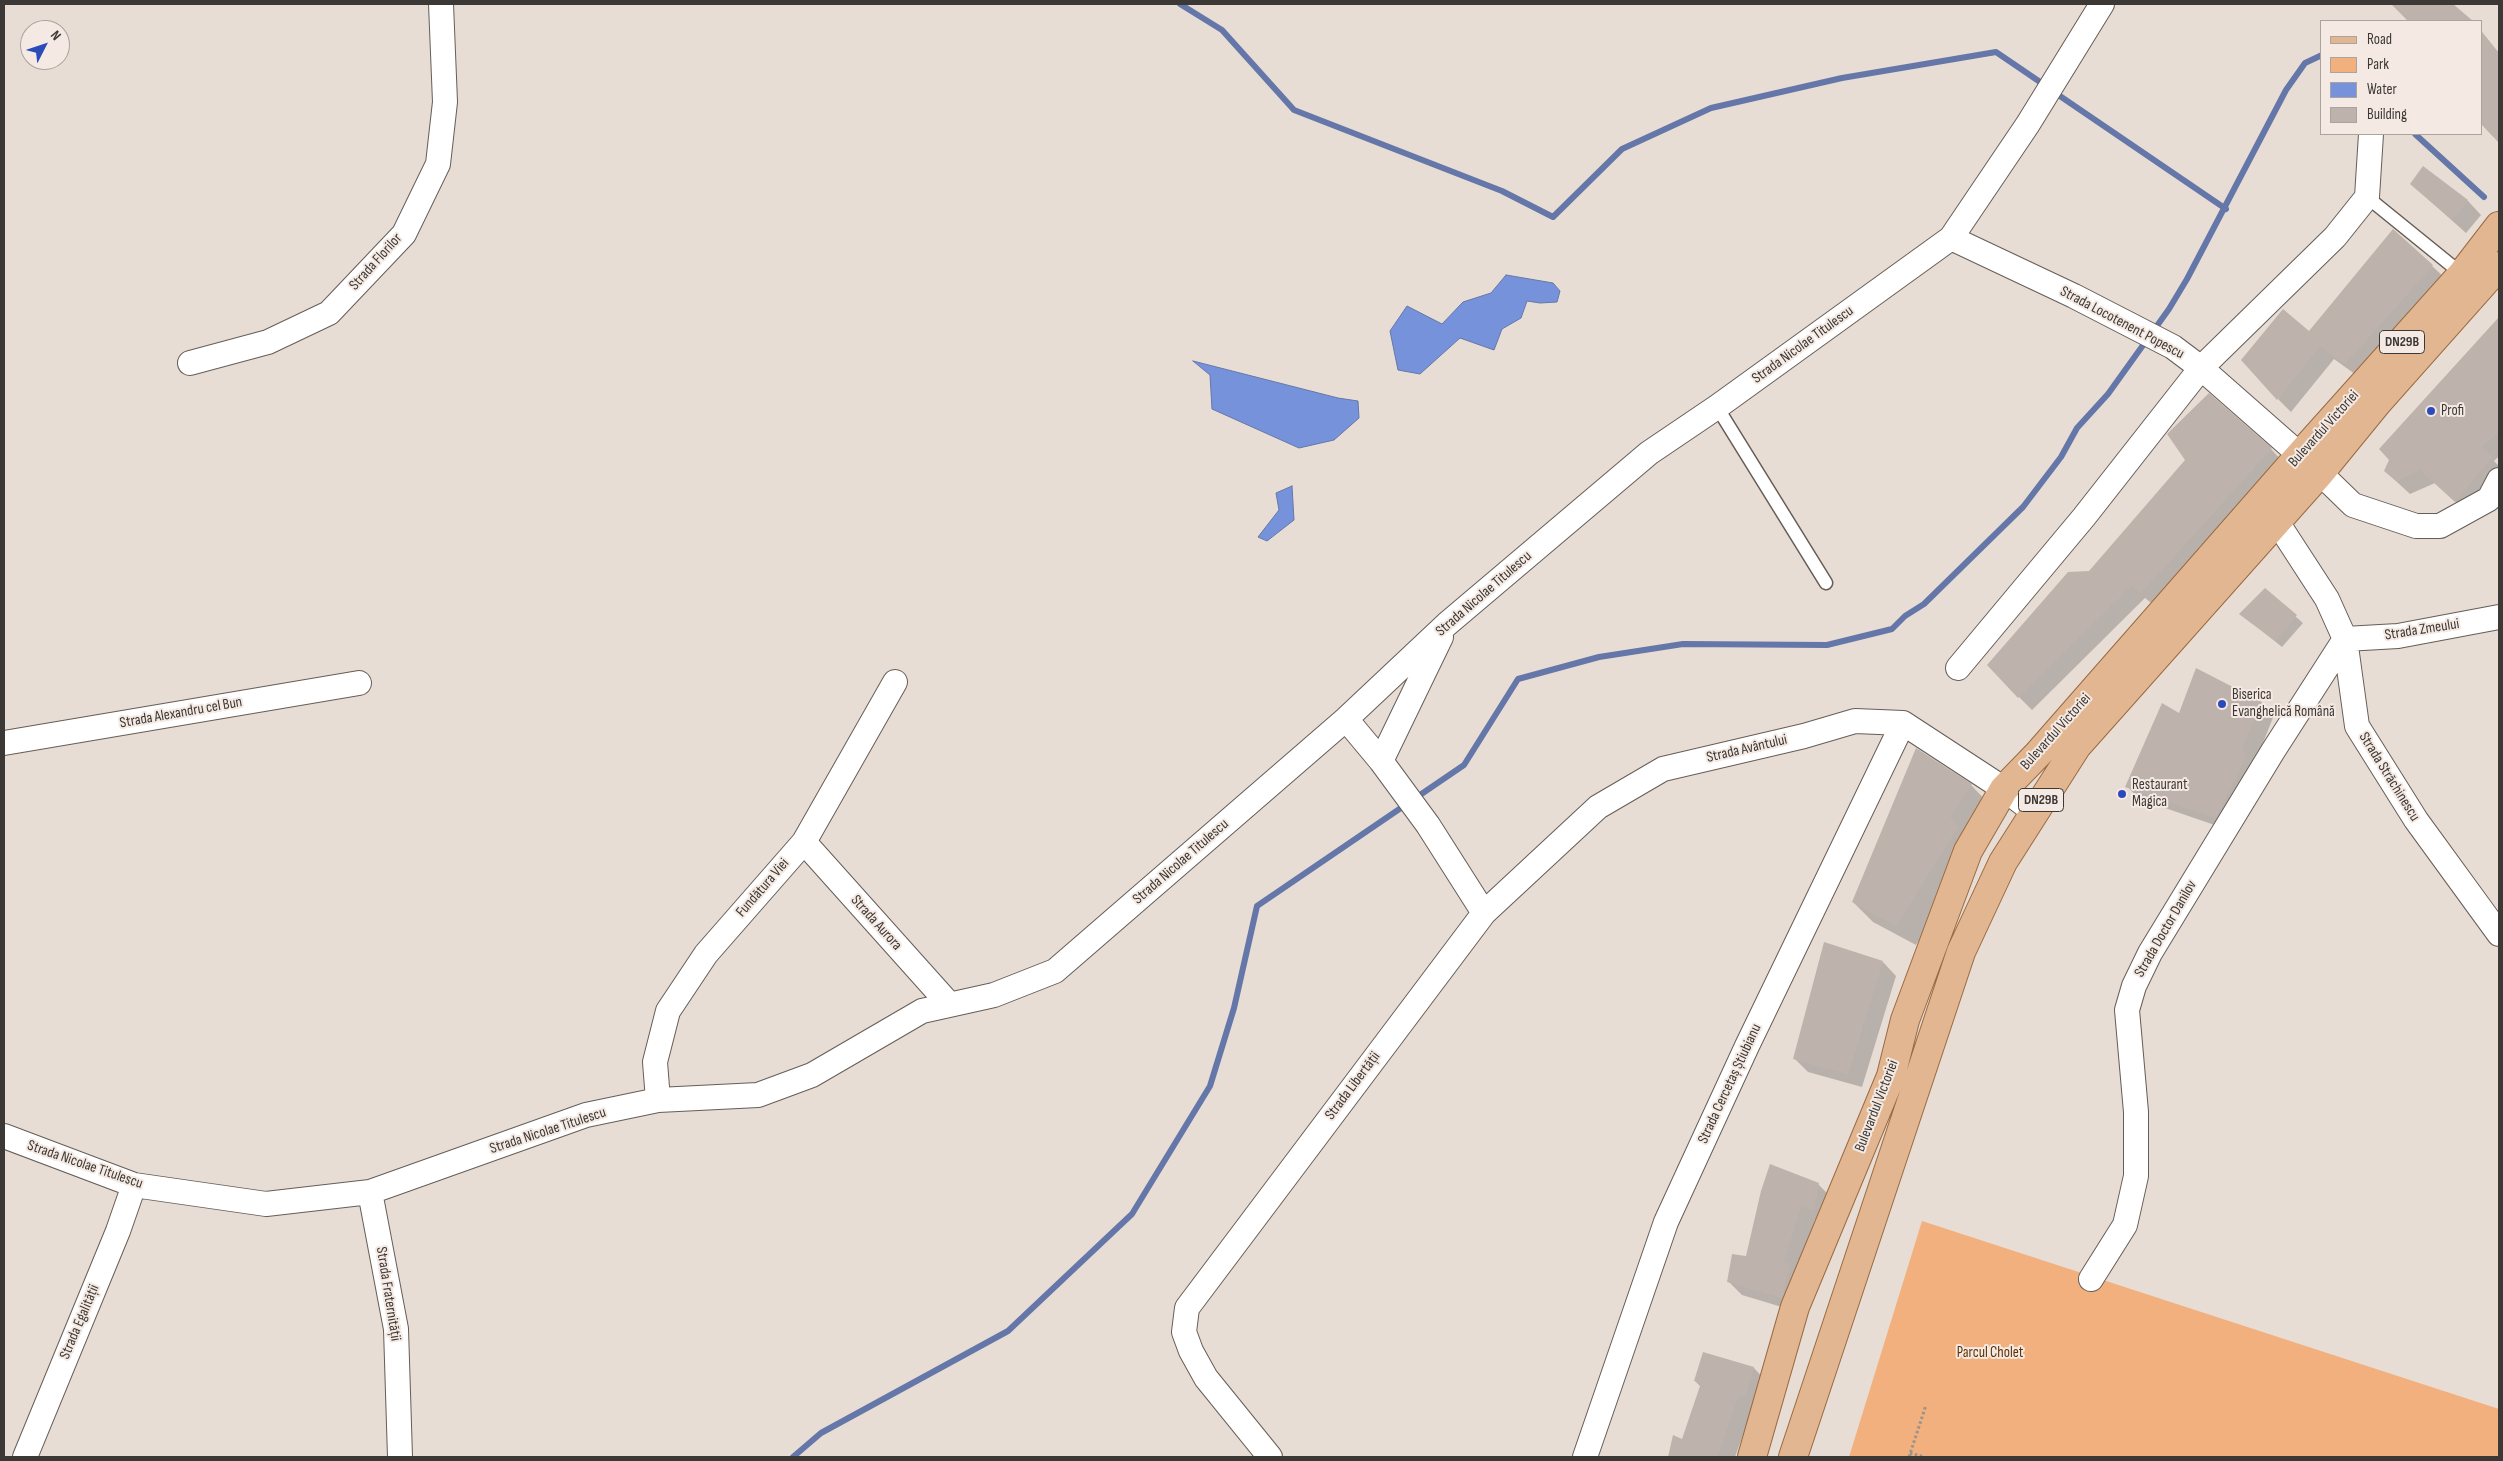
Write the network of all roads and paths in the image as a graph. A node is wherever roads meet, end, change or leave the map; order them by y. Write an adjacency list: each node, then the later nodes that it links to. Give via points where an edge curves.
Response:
1 (441, 4): 9 (street, Strada Florilor, via 445,102 438,164 404,234 329,313 268,342)
2 (2102, 4): 6 (street, Strada Nicolae Titulescu, via 2028,124)
3 (2371, 135): 4 (street)
4 (2367, 198): 8 (lane); 10 (street, via 2335,237)
5 (2499, 226): 8 (main road, Bulevardul Victoriei / DN29B)
6 (1951, 238): 10 (street, Strada Locotenent Popescu, via 2174,347); 11 (street, Strada Nicolae Titulescu)
7 (2499, 266): 13 (main road, Bulevardul Victoriei / DN29B, via 2378,402)
8 (2462, 274): 12 (main road, Bulevardul Victoriei / DN29B)
9 (190, 363)
10 (2201, 368): 12 (street, Strada Locotenent Popescu); 20 (street, via 2084,517)
11 (1717, 408): 16 (lane); 18 (street, Strada Nicolae Titulescu, via 1649,453)
12 (2300, 455): 13 (street, via 2307,451 2315,452 2323,466); 27 (main road, Bulevardul Victoriei / DN29B)
13 (2320, 473): 14 (street, via 2354,505 2416,526 2440,526 2489,499); 15 (main road, Bulevardul Victoriei / DN29B)
14 (2499, 480)
15 (2277, 522): 19 (street, Strada Străchinescu, via 2327,599); 28 (main road, Bulevardul Victoriei / DN29B, via 2077,746)
16 (1826, 583)
17 (2499, 617): 19 (street, Strada Zmeului, via 2398,636)
18 (1447, 624): 23 (street, Strada Nicolae Titulescu); 26 (street)
19 (2344, 639): 31 (street, Strada Străchinescu, via 2357,726 2416,820); 37 (street, Strada Doctor Danilov, via 2150,953 2134,986 2127,1010 2136,1112 2136,1176 2125,1225)
20 (1958, 668)
21 (895, 682): 29 (street, Fundătura Viei)
22 (359, 683): 25 (street, Strada Alexandru cel Bun)
23 (1346, 719): 26 (street); 32 (street, Strada Nicolae Titulescu, via 1055,971 994,995)
24 (1903, 723): 27 (street); 30 (street, Strada Avântului, via 1854,722 1663,769 1598,807); 43 (street, Strada Cercetaș Știubianu, via 1666,1222)
25 (4, 743)
26 (1381, 761): 30 (street, via 1428,825)
27 (2004, 789): 28 (street); 44 (main road, Bulevardul Victoriei / DN29B, via 1964,860 1905,1020 1891,1076 1795,1307)
28 (2034, 812): 45 (main road, Bulevardul Victoriei / DN29B, via 2003,862 1961,952)
29 (804, 842): 32 (street, Strada Aurora); 33 (street, Fundătura Viei, via 706,954 668,1012 655,1062)
30 (1484, 913): 42 (street, Strada Libertății, via 1187,1308 1184,1332 1206,1378)
31 (2499, 934)
32 (949, 1004): 33 (street, Strada Nicolae Titulescu, via 922,1011 812,1075 758,1095)
33 (658, 1100): 36 (street, Strada Nicolae Titulescu, via 586,1115)
34 (4, 1136): 35 (street, Strada Nicolae Titulescu)
35 (134, 1185): 36 (street, Strada Nicolae Titulescu, via 266,1204); 40 (street, Strada Egalității)
36 (370, 1192): 41 (street, Strada Fraternității, via 396,1329)
37 (2091, 1279)
38 (1926, 1405): 39 (path)
39 (1909, 1455): 46 (path)
40 (25, 1457)
41 (400, 1457)
42 (1270, 1457)
43 (1586, 1457)
44 (1752, 1457)
45 (1793, 1457)
46 (1924, 1457)

